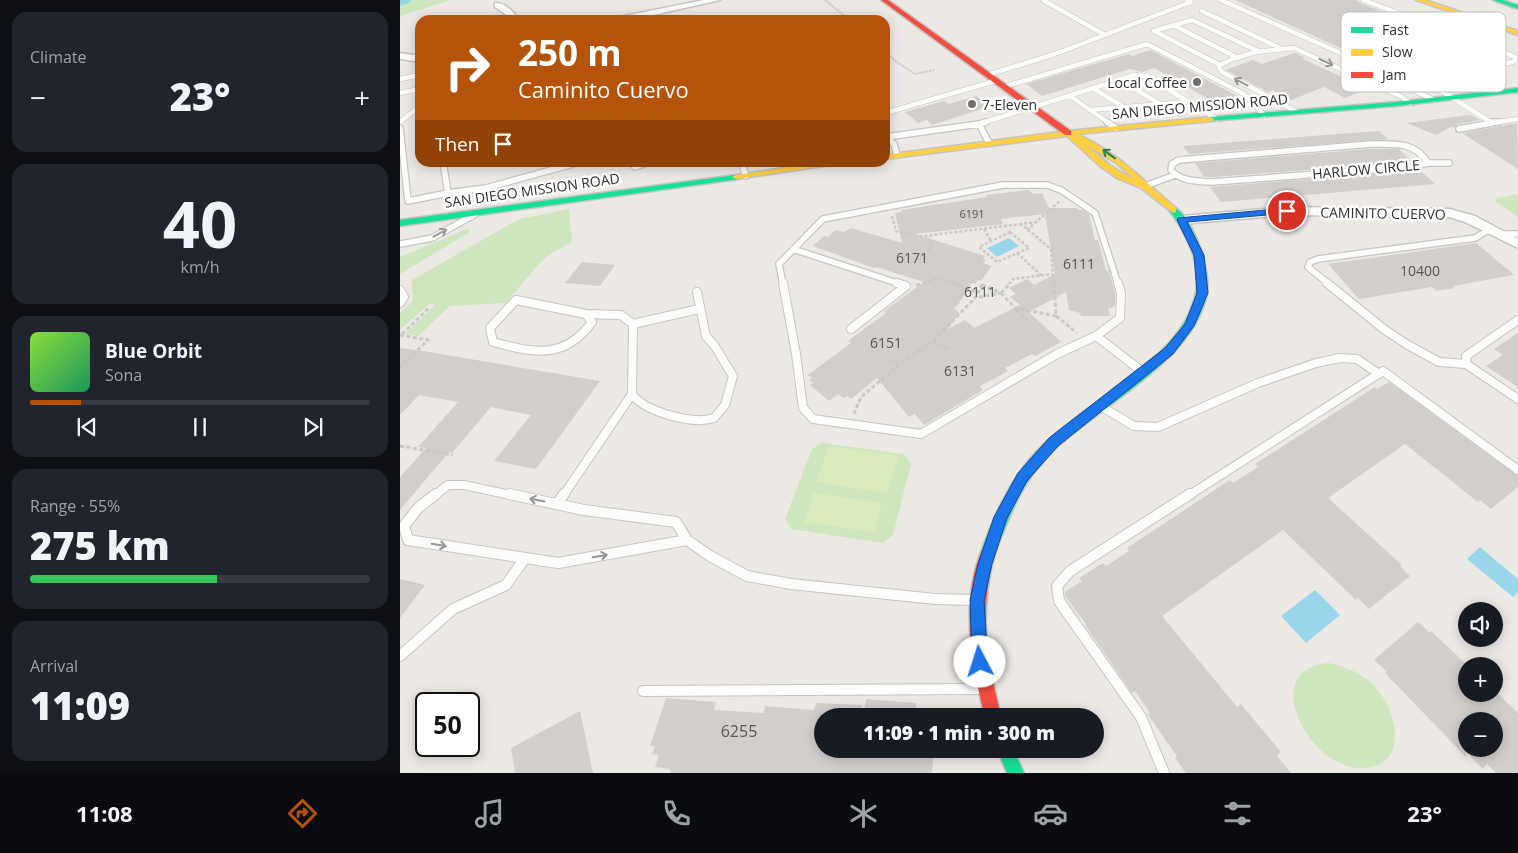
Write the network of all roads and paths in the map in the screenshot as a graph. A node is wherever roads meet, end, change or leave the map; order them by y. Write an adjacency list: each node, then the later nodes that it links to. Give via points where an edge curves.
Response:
1 (660, 0): 14 (street)
2 (716, 0): 14 (street)
3 (824, 0): 23 (path)
4 (884, 0): 47 (main road)
5 (1043, 0): 29 (lane)
6 (1187, 0): 29 (lane, via 1192,2)
7 (1221, 0): 34 (lane)
8 (1363, 0): 16 (lane)
9 (1454, 0): 19 (main road)
10 (1424, 1): 17 (main road); 18 (main road)
11 (1491, 1): 13 (main road); 20 (main road)
12 (498, 5): 21 (street)
13 (1518, 7)
14 (668, 10): 22 (street)
15 (1202, 11): 32 (lane)
16 (1395, 12)
17 (1451, 12)
18 (1457, 12)
19 (1491, 12)
20 (1518, 14)
21 (512, 15)
22 (644, 15)
23 (844, 15)
24 (1506, 17): 25 (main road)
25 (1518, 21)
26 (1173, 25): 33 (lane, via 1192,20); 38 (lane); 41 (lane, via 1154,31)
27 (1506, 28): 28 (main road)
28 (1518, 32)
29 (1105, 35): 47 (lane)
30 (1506, 35): 31 (main road)
31 (1518, 40)
32 (1280, 48): 33 (lane); 42 (lane, one-way to 42, via 1298,49)
33 (1258, 52): 38 (lane)
34 (1341, 54)
35 (1506, 54): 40 (lane, via 1515,57 1515,61)
36 (400, 56): 39 (street)
37 (890, 56): 43 (path, via 915,74)
38 (1238, 58): 41 (lane)
39 (415, 59)
40 (1506, 64)
41 (1220, 65): 66 (lane, one-way to 41, via 1222,72)
42 (1341, 69)
43 (935, 70)
44 (415, 76): 45 (lane)
45 (400, 80)
46 (1120, 80): 48 (lane); 58 (lane, via 1135,75 1146,76); 60 (lane)
47 (995, 81): 62 (main road); 65 (lane); 67 (lane, via 1147,44 1249,97)
48 (1094, 88): 55 (lane); 61 (lane)
49 (415, 90): 54 (lane)
50 (1391, 92): 59 (lane, one-way to 59)
51 (1418, 92): 57 (lane)
52 (1444, 92): 56 (lane)
53 (1502, 92): 56 (main road, SAN DIEGO MISSION ROAD)
54 (400, 93)
55 (1070, 96): 62 (lane); 64 (lane)
56 (1455, 98): 57 (main road, SAN DIEGO MISSION ROAD); 71 (lane)
57 (1436, 100): 59 (main road, SAN DIEGO MISSION ROAD)
58 (1190, 102): 60 (lane); 68 (lane)
59 (1410, 103): 66 (main road, SAN DIEGO MISSION ROAD)
60 (1160, 104): 61 (lane)
61 (1124, 107): 64 (lane)
62 (1034, 108): 72 (lane); 76 (main road)
63 (415, 110): 70 (lane)
64 (1090, 110): 74 (lane)
65 (890, 112)
66 (1299, 112): 67 (main road, SAN DIEGO MISSION ROAD)
67 (1264, 115): 68 (main road, SAN DIEGO MISSION ROAD)
68 (1217, 119): 74 (main road, SAN DIEGO MISSION ROAD)
69 (1518, 119): 71 (lane)
70 (400, 122)
71 (1492, 123): 75 (lane)
72 (979, 124): 77 (lane); 79 (lane)
73 (400, 128): 91 (lane, via 408,201)
74 (1116, 128): 76 (main road, SAN DIEGO MISSION ROAD)
75 (1459, 129)
76 (1068, 133): 79 (main road, SAN DIEGO MISSION ROAD); 90 (main road, via 1098,146 1134,172)
77 (890, 135)
78 (890, 140): 80 (lane)
79 (989, 143): 80 (main road, SAN DIEGO MISSION ROAD)
80 (897, 156): 81 (main road, SAN DIEGO MISSION ROAD)
81 (890, 157)
82 (1428, 163): 83 (lane); 88 (lane, HARLOW CIRCLE, via 1212,182); 88 (lane, HARLOW CIRCLE, via 1414,147 1398,143 1371,144 1180,160 1172,164 1171,170)
83 (1449, 163)
84 (444, 167): 91 (lane)
85 (562, 167): 91 (lane, via 486,188)
86 (743, 167): 89 (lane)
87 (810, 167): 89 (main road, SAN DIEGO MISSION ROAD)
88 (1175, 175): 90 (lane)
89 (746, 176): 94 (main road, SAN DIEGO MISSION ROAD)
90 (1145, 186): 95 (main road)
91 (448, 193)
92 (1068, 194): 93 (lane, via 1048,185 1003,185); 96 (path); 129 (lane, via 1095,213 1121,293 1120,318)
93 (889, 206): 103 (path, via 896,231 916,238); 107 (lane, via 823,219)
94 (477, 213): 97 (main road, SAN DIEGO MISSION ROAD); 105 (lane, one-way to 94, via 432,238)
95 (1182, 220): 101 (street, CAMINITO CUERVO, via 1287,211 1450,213); 137 (main road, via 1199,255 1202,293 1189,326 1169,351)
96 (1036, 222): 98 (path); 100 (path)
97 (400, 223)
98 (1021, 224): 99 (path); 100 (path)
99 (984, 229): 103 (path); 104 (path)
100 (1027, 230): 110 (path, via 1051,249)
101 (1495, 232): 102 (lane); 106 (street, CAMINITO CUERVO); 135 (lane, via 1462,240 1318,259 1310,262 1308,267 1408,345 1439,362)
102 (1518, 234)
103 (930, 236): 108 (path, via 932,245)
104 (991, 241): 109 (path, via 1010,232 1029,248); 109 (path, via 978,247 996,262)
105 (400, 244)
106 (1518, 244)
107 (793, 249): 112 (lane); 142 (lane, via 779,264 803,408 813,419)
108 (928, 251)
109 (1018, 253): 111 (path)
110 (1053, 274): 111 (path); 123 (path)
111 (1042, 276): 116 (path, via 1013,279)
112 (906, 286): 115 (path, via 925,284 938,277); 127 (lane)
113 (400, 290): 118 (lane, via 404,297)
114 (697, 292): 121 (lane)
115 (978, 293): 116 (path, via 982,285); 117 (path)
116 (1001, 293): 117 (path); 120 (path)
117 (975, 298): 130 (path)
118 (400, 303)
119 (430, 307): 128 (path)
120 (1015, 308): 123 (path); 125 (path)
121 (698, 309): 126 (lane); 139 (lane, via 706,336 733,376 724,409 709,421 697,421 643,404)
122 (586, 314): 122 (lane, via 516,300 490,328 493,342 514,348 554,352 586,333 592,322); 126 (lane, via 621,315)
123 (1056, 316): 131 (path)
124 (1518, 320): 135 (lane, via 1466,356)
125 (1027, 321)
126 (633, 324): 139 (lane)
127 (851, 329)
128 (400, 334): 136 (path, via 428,340)
129 (1096, 336): 131 (lane); 137 (lane)
130 (933, 340): 132 (path); 134 (path)
131 (1086, 340): 142 (lane, via 921,434)
132 (948, 348)
133 (890, 359): 134 (path)
134 (899, 364): 142 (path, via 861,398)
135 (1466, 364): 140 (lane)
136 (400, 367)
137 (1143, 372): 141 (main road)
138 (1380, 374): 141 (lane, via 1357,359 1330,360 1288,371 1158,427 1143,429 1126,423); 145 (lane, via 1383,372); 157 (lane, via 1059,581 1059,601 1141,717)
139 (632, 394): 146 (lane)
140 (1518, 399)
141 (1100, 406): 150 (main road, via 1054,442 1022,477 1000,517)
142 (849, 424)
143 (400, 446): 144 (path)
144 (453, 455)
145 (1518, 470)
146 (557, 504): 147 (lane, one-way to 147, via 464,485 448,485 418,508 404,526); 148 (lane, via 676,522)
147 (404, 540): 149 (lane, one-way to 149)
148 (688, 540): 149 (lane, one-way to 148, via 558,563); 150 (lane, via 747,576 877,593)
149 (525, 558): 151 (lane, via 506,585 453,610)
150 (977, 600): 152 (main road, via 978,649)
151 (400, 656)
152 (984, 689): 153 (lane); 154 (main road)
153 (643, 691)
154 (990, 708)
155 (1009, 758): 156 (main road)
156 (1016, 773)
157 (1164, 773)

